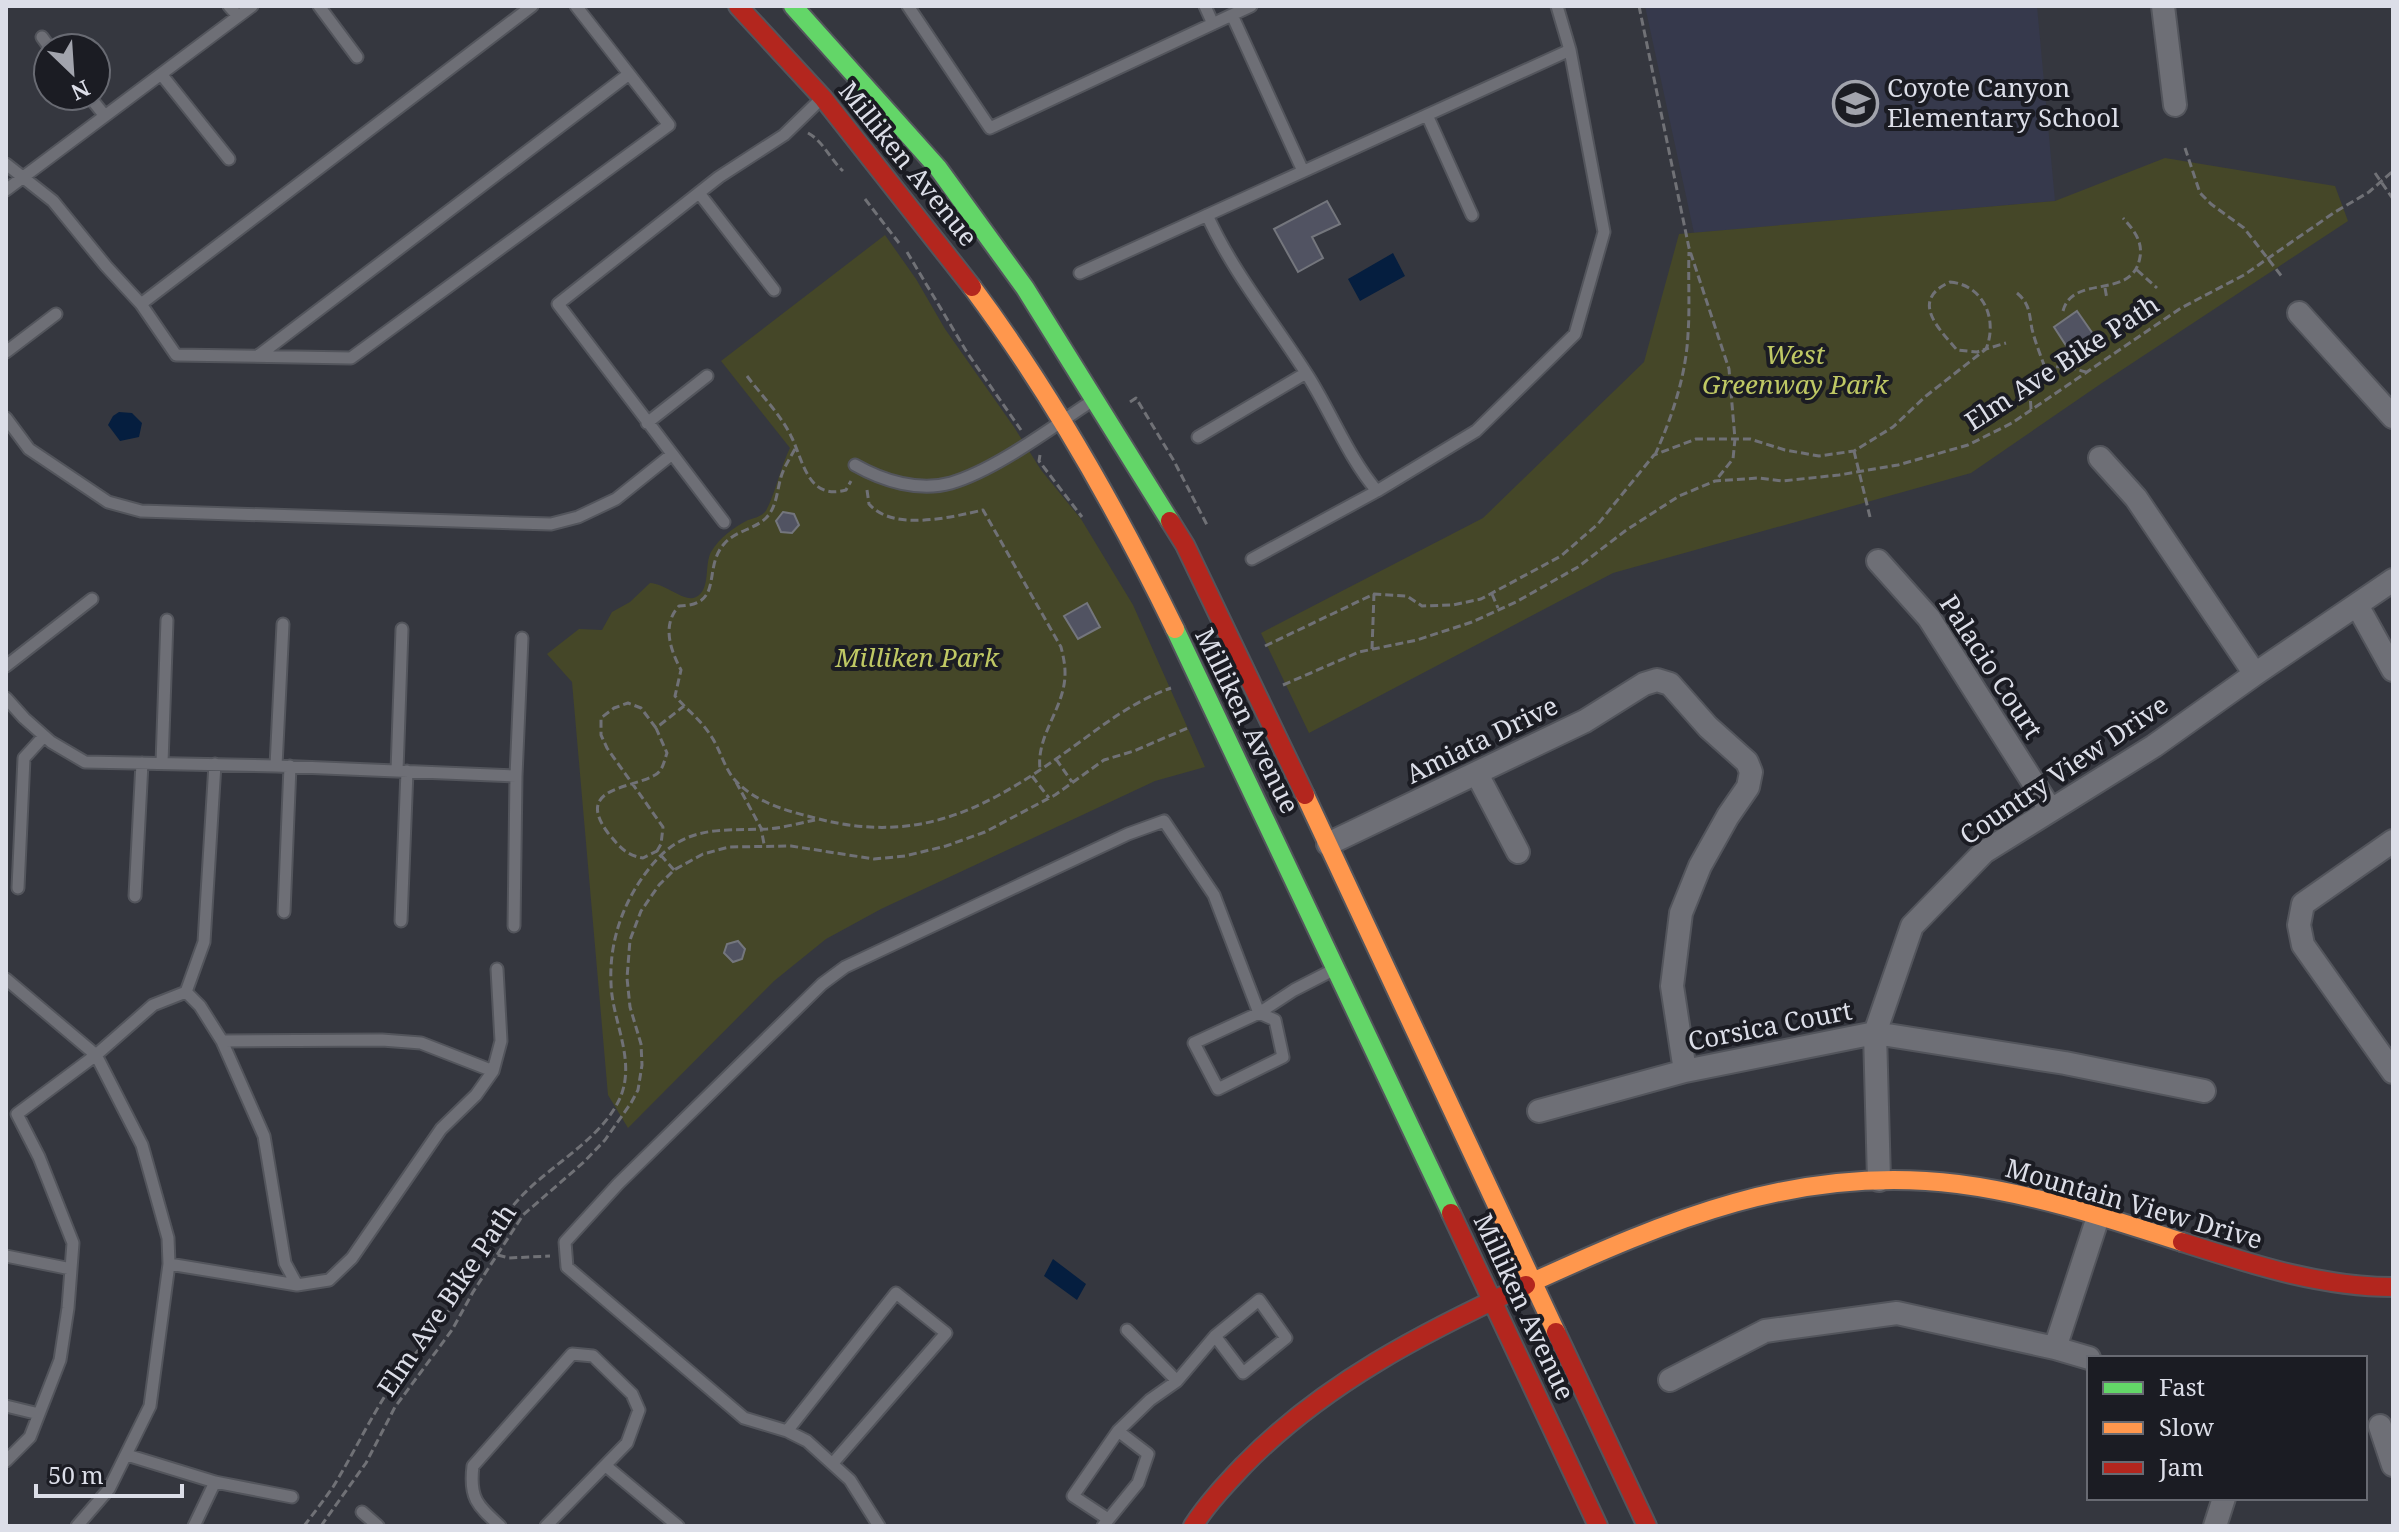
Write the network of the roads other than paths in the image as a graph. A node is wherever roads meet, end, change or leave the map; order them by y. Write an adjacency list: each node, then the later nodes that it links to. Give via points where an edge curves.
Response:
1 (229, 6): 14 (lane)
2 (252, 6): 14 (lane)
3 (319, 6): 17 (lane)
4 (532, 6): 35 (lane)
5 (576, 6): 19 (lane)
6 (738, 6): 20 (main road, Milliken Avenue)
7 (793, 6): 42 (main road, Milliken Avenue, via 938,168 1025,288)
8 (908, 6): 15 (lane, via 990,128)
9 (1205, 6): 15 (lane)
10 (1251, 6): 13 (lane)
11 (1557, 6): 16 (lane)
12 (2163, 6): 21 (street)
13 (1232, 15): 15 (lane); 27 (lane)
14 (238, 16): 18 (lane)
15 (1213, 24)
16 (1570, 50): 23 (lane); 51 (lane, via 1604,232 1575,334 1476,431)
17 (357, 57)
18 (161, 74): 24 (lane); 25 (lane)
19 (629, 74): 39 (lane); 39 (lane, via 669,125 351,358)
20 (823, 98): 30 (lane, via 784,135); 45 (main road, Milliken Avenue, via 974,290)
21 (2175, 105)
22 (102, 112): 24 (lane)
23 (1427, 115): 27 (lane); 32 (lane)
24 (105, 116): 28 (lane)
25 (229, 159)
26 (6, 164): 28 (lane)
27 (1303, 171): 31 (lane)
28 (22, 177): 29 (lane); 35 (lane, via 53,201)
29 (6, 190)
30 (699, 193): 34 (lane); 46 (lane, via 558,304)
31 (1207, 215): 33 (lane); 40 (lane, via 1220,245)
32 (1472, 215)
33 (1080, 273)
34 (774, 290)
35 (141, 304): 39 (lane, via 176,355)
36 (2299, 313): 43 (street)
37 (56, 314): 38 (lane)
38 (6, 352)
39 (258, 357)
40 (1306, 373): 47 (lane); 51 (lane)
41 (707, 376): 46 (lane)
42 (1096, 399): 45 (lane); 77 (main road, Milliken Avenue, via 1185,545)
43 (2393, 417)
44 (6, 418): 48 (lane, via 29,449 108,502 141,511 551,524 616,499)
45 (1061, 421): 50 (lane, via 950,483 913,485 878,478); 85 (main road, Milliken Avenue, via 1144,566)
46 (647, 423): 48 (lane)
47 (1198, 437)
48 (671, 455): 52 (lane)
49 (2100, 458): 64 (street, via 2136,498)
50 (855, 465)
51 (1377, 491): 53 (lane)
52 (724, 522)
53 (1252, 559)
54 (1878, 561): 75 (street, Palacio Court, via 1929,618)
55 (2393, 580): 57 (street, Country View Drive)
56 (92, 599): 62 (lane)
57 (2357, 605): 63 (street); 64 (street, Country View Drive)
58 (167, 620): 68 (lane)
59 (283, 624): 70 (lane)
60 (402, 629): 72 (lane)
61 (522, 638): 74 (lane)
62 (6, 666)
63 (2393, 670)
64 (2255, 674): 75 (street, Country View Drive, via 2154,746)
65 (6, 698): 66 (lane)
66 (44, 736): 67 (lane, via 85,762); 79 (lane, via 24,758)
67 (142, 763): 68 (lane); 80 (lane)
68 (162, 763): 69 (lane)
69 (215, 764): 70 (lane); 87 (lane, via 204,942)
70 (276, 766): 71 (lane)
71 (290, 766): 72 (lane); 81 (lane)
72 (402, 771): 74 (lane); 82 (lane)
73 (1477, 774): 77 (street, Amiata Drive); 78 (street); 93 (street, Amiata Drive, via 1657,680 1670,684 1747,762 1748,787 1700,866 1681,913 1672,986)
74 (516, 776): 83 (lane)
75 (2050, 809): 89 (street, Country View Drive, via 1984,852 1912,926)
76 (2393, 841): 94 (street, via 2303,904 2299,925 2303,945)
77 (1328, 844): 104 (main road, Milliken Avenue)
78 (1518, 852)
79 (18, 888)
80 (135, 896)
81 (284, 912)
82 (401, 921)
83 (514, 926)
84 (497, 969): 92 (lane, via 501,1041)
85 (1335, 969): 88 (lane); 107 (main road, Milliken Avenue)
86 (6, 979): 91 (lane)
87 (186, 992): 90 (lane); 91 (lane, via 153,1005)
88 (1259, 1013): 88 (lane, via 1194,1043 1218,1089 1283,1057 1275,1020); 117 (lane, via 1214,895 1164,821 845,967 822,984 565,1242 567,1267 744,1418)
89 (1875, 1033): 93 (street, Corsica Court); 95 (street, Corsica Court); 99 (street, Country View Drive)
90 (222, 1041): 92 (lane, via 421,1043); 105 (lane, via 264,1136 285,1263)
91 (96, 1055): 98 (lane); 102 (lane, via 142,1145 168,1238)
92 (493, 1071): 105 (lane, via 441,1129 352,1258 329,1280)
93 (1685, 1071): 97 (street, Corsica Court)
94 (2393, 1072)
95 (2204, 1091)
96 (6, 1103): 98 (lane)
97 (1539, 1111)
98 (17, 1114): 103 (lane, via 73,1243)
99 (1879, 1180): 100 (main road, Mountain View Drive, via 1957,1184); 104 (main road, Mountain View Drive, via 1735,1201 1659,1225)
100 (2098, 1217): 106 (main road, Mountain View Drive, via 2306,1280); 110 (street)
101 (6, 1256): 103 (lane)
102 (169, 1264): 105 (lane); 119 (lane, via 150,1406)
103 (71, 1269): 115 (lane, via 60,1360)
104 (1532, 1282): 107 (main road, Mountain View Drive); 138 (main road, Milliken Avenue)
105 (297, 1285)
106 (2393, 1287)
107 (1493, 1301): 136 (main road, Mountain View Drive, via 1375,1360 1307,1407 1248,1459); 137 (main road, Milliken Avenue)
108 (1127, 1330): 113 (lane)
109 (1215, 1336): 109 (lane, via 1259,1300 1286,1338 1243,1373); 113 (lane)
110 (2055, 1348): 111 (street); 112 (street, via 1897,1313 1765,1331)
111 (2087, 1357)
112 (1670, 1380)
113 (1177, 1381): 118 (lane)
114 (6, 1406): 115 (lane)
115 (39, 1414): 120 (lane, via 30,1437)
116 (2379, 1425): 122 (street)
117 (787, 1431): 121 (lane); 121 (lane, via 896,1293 946,1333)
118 (1118, 1431): 128 (lane, via 1148,1454 1138,1483); 128 (lane, via 1073,1496)
119 (127, 1455): 124 (lane); 130 (lane, via 109,1489)
120 (6, 1461)
121 (833, 1463): 135 (lane)
122 (2393, 1465)
123 (606, 1466): 129 (lane); 133 (lane, via 627,1443 639,1410 632,1394 593,1356 572,1354 473,1466 477,1506); 134 (lane)
124 (215, 1482): 125 (lane); 131 (lane)
125 (292, 1497)
126 (2223, 1500): 139 (street)
127 (362, 1512): 132 (lane)
128 (1106, 1523)
129 (675, 1525)
130 (77, 1526)
131 (194, 1526)
132 (378, 1526)
133 (500, 1526)
134 (546, 1526)
135 (879, 1526)
136 (1193, 1526)
137 (1598, 1526)
138 (1647, 1526)
139 (2215, 1526)

